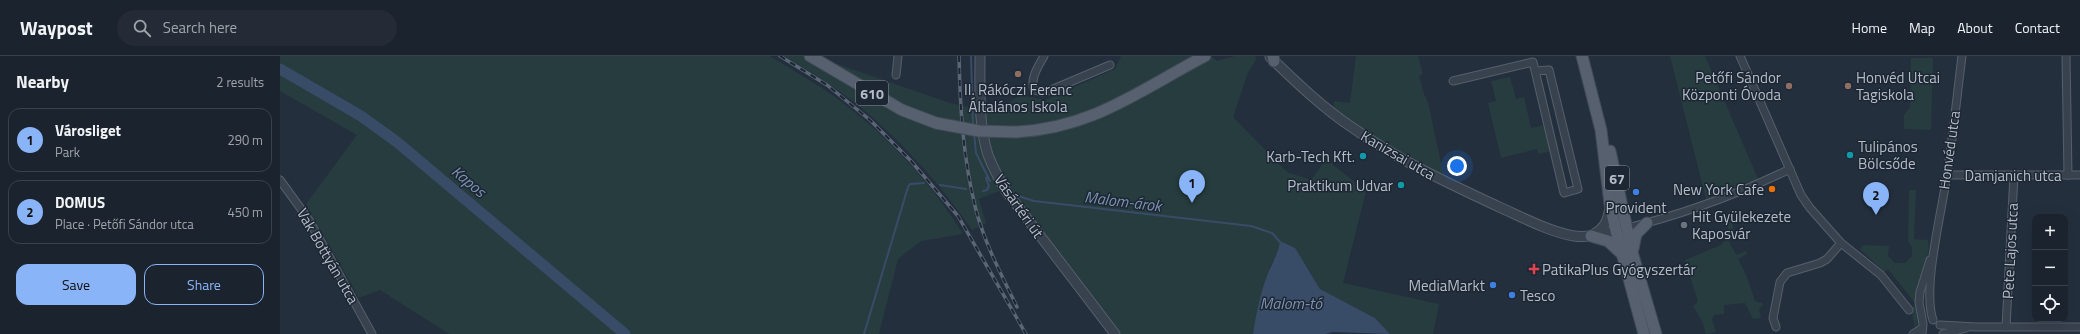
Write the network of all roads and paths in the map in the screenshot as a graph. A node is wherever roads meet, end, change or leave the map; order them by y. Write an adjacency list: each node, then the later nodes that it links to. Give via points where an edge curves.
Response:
1 (810, 56): 5 (main road, 610, bridge, via 896,106 936,122 973,131 1016,132 1062,126 1093,116)
2 (898, 56): 13 (street)
3 (980, 56): 42 (street, Vásártéri út, via 984,141 994,169 1006,191)
4 (1044, 56): 11 (street, via 1033,79 1034,90 1042,92)
5 (1205, 56)
6 (1582, 56): 15 (main road, 67)
7 (1740, 56): 18 (street)
8 (1962, 56): 19 (street, Honvéd utca)
9 (2066, 56): 21 (street)
10 (1272, 58): 28 (street, Kanizsai utca, via 1340,119 1392,153 1432,175 1563,234)
11 (1110, 65)
12 (1535, 71): 14 (street, via 1533,62); 16 (street, via 1549,70); 17 (street)
13 (896, 75)
14 (1453, 81)
15 (1600, 130): 24 (main road, 67); 26 (main road, 67, via 1612,155)
16 (1569, 152): 17 (street); 17 (street, via 1578,190 1564,193)
17 (1555, 155)
18 (1790, 169): 25 (street, via 1720,201); 29 (street, via 1801,195)
19 (1947, 175): 20 (street, Damjanich utca); 30 (street, Honvéd utca)
20 (2014, 175): 21 (street, Damjanich utca); 37 (street, Pete Lajos utca)
21 (2068, 175): 22 (street, Damjanich utca)
22 (2080, 175)
23 (280, 180): 41 (street, Vak Bottyán utca, via 313,226)
24 (1610, 204): 27 (main road, 67); 28 (street, via 1606,224)
25 (1647, 223): 26 (street); 31 (main road, via 1636,234)
26 (1627, 228): 27 (street); 31 (main road, 67)
27 (1616, 231): 28 (street, Kanizsai utca); 31 (main road, 67)
28 (1591, 236): 31 (main road, via 1608,241)
29 (1841, 243): 32 (street, via 1881,275); 35 (street, via 1827,259 1787,273 1782,278 1773,318)
30 (1936, 244): 33 (street, Honvéd utca, via 1930,283 1930,311); 39 (street, Honvéd utca, via 1922,282 1919,302)
31 (1627, 252): 43 (main road, 67); 44 (main road, 67)
32 (1909, 310)
33 (1933, 320): 34 (street); 39 (street)
34 (1940, 324): 36 (street); 46 (street)
35 (1776, 327)
36 (1976, 327): 37 (street); 46 (street)
37 (2006, 327): 40 (street)
38 (2080, 327): 40 (street)
39 (1922, 329): 45 (street)
40 (2021, 330)
41 (372, 334)
42 (1115, 334)
43 (1644, 334)
44 (1656, 334)
45 (1913, 334)
46 (1942, 334)

